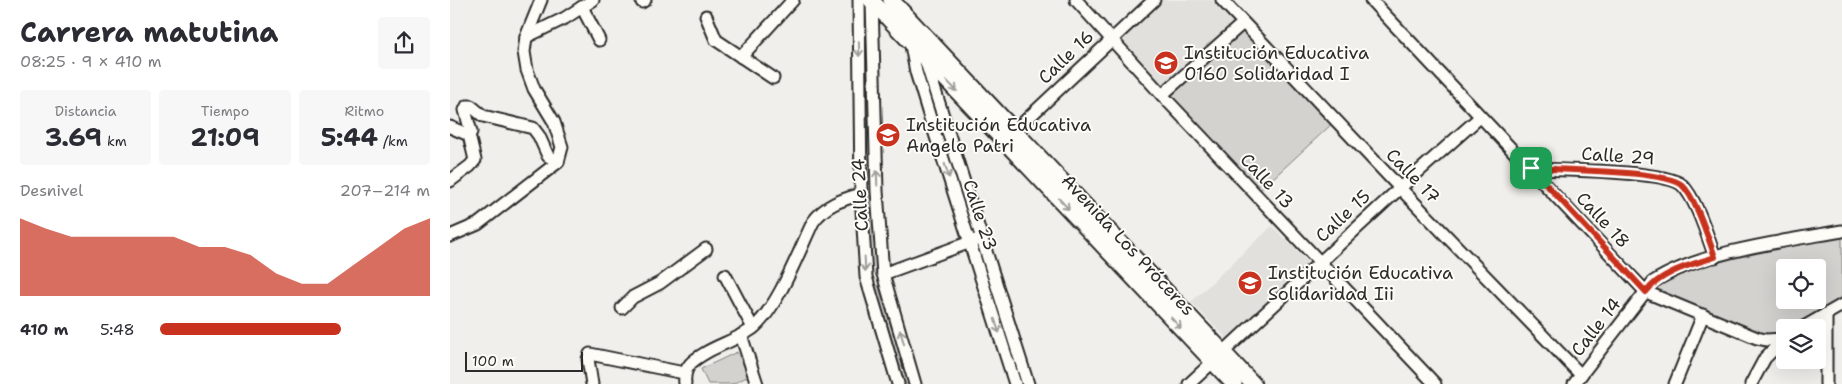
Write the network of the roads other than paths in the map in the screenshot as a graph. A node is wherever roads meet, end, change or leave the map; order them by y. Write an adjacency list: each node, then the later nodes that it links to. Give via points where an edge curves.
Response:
1 (541, 0): 15 (street)
2 (594, 0): 11 (street)
3 (793, 0): 19 (street)
4 (859, 0): 30 (street, Calle 24, one-way to 30)
5 (871, 0): 14 (main road, Avenida Los Próceres); 38 (street, Calle 24, one-way to 5, via 877,191)
6 (891, 0): 14 (main road, Avenida Los Próceres)
7 (1076, 0): 16 (street, Calle 13)
8 (1154, 0): 16 (street, Calle 16)
9 (1222, 0): 13 (street, Calle 17)
10 (1371, 0): 22 (street, Calle 18)
11 (582, 7): 15 (street); 17 (street)
12 (706, 16): 19 (street, via 716,40)
13 (1244, 23): 21 (street); 29 (street, Calle 17)
14 (914, 35): 18 (main road, Avenida Los Próceres); 34 (street, Calle 23, one-way to 34, via 930,118)
15 (526, 37): 26 (street, via 527,70 534,89 554,122 562,147)
16 (1111, 39): 21 (street, Calle 13); 25 (street, Calle 16)
17 (599, 40)
18 (930, 52): 25 (main road, Avenida Los Próceres); 33 (street, Calle 23)
19 (741, 56): 20 (street)
20 (773, 78)
21 (1162, 95): 37 (street, Calle 13)
22 (1480, 116): 27 (street, Calle 18); 29 (street, Calle 15)
23 (450, 127): 24 (street)
24 (469, 135): 26 (street, via 465,110 469,106 483,116 533,128 548,156); 28 (street, via 475,160)
25 (1009, 136): 50 (main road, Avenida Los Próceres)
26 (558, 162): 32 (street, via 478,224)
27 (1531, 168): 36 (street, Calle 29, via 1672,179 1682,185 1696,207); 40 (street, Calle 18)
28 (450, 181)
29 (1400, 188): 37 (street, Calle 15); 51 (street, Calle 17)
30 (861, 194): 46 (street, via 819,213 775,299); 55 (street, Calle 24, one-way to 55, via 866,278)
31 (1842, 231): 36 (street, Calle 14)
32 (450, 236)
33 (982, 238): 34 (street); 58 (street, Calle 23)
34 (970, 242): 38 (street); 57 (street, Calle 23, one-way to 57)
35 (706, 249): 42 (street)
36 (1715, 257): 40 (street, Calle 14, via 1664,275)
37 (1320, 262): 50 (street, Calle 15); 62 (street, Calle 13)
38 (884, 274): 56 (street, Calle 24, one-way to 38)
39 (725, 275): 46 (street)
40 (1646, 292): 44 (street, Calle 18); 51 (street, Calle 14)
41 (1842, 305): 43 (street)
42 (622, 308)
43 (1826, 314): 45 (street); 66 (street)
44 (1703, 316): 48 (street, Calle 18, via 1757,338); 64 (street)
45 (1817, 319)
46 (753, 328): 47 (street)
47 (741, 336): 52 (street, via 698,357 690,363); 54 (street)
48 (1776, 339)
49 (1776, 347): 65 (street, via 1765,358)
50 (1218, 357): 59 (street, Calle 15); 60 (main road, Avenida Los Próceres); 61 (main road, Avenida Los Próceres)
51 (1581, 375): 63 (street, Calle 14)
52 (685, 378): 53 (street, via 590,354)
53 (592, 384)
54 (757, 384)
55 (898, 384)
56 (915, 384)
57 (1016, 384)
58 (1028, 384)
59 (1189, 384)
60 (1234, 384)
61 (1253, 384)
62 (1435, 384)
63 (1574, 384)
64 (1675, 384)
65 (1751, 384)
66 (1826, 384)

